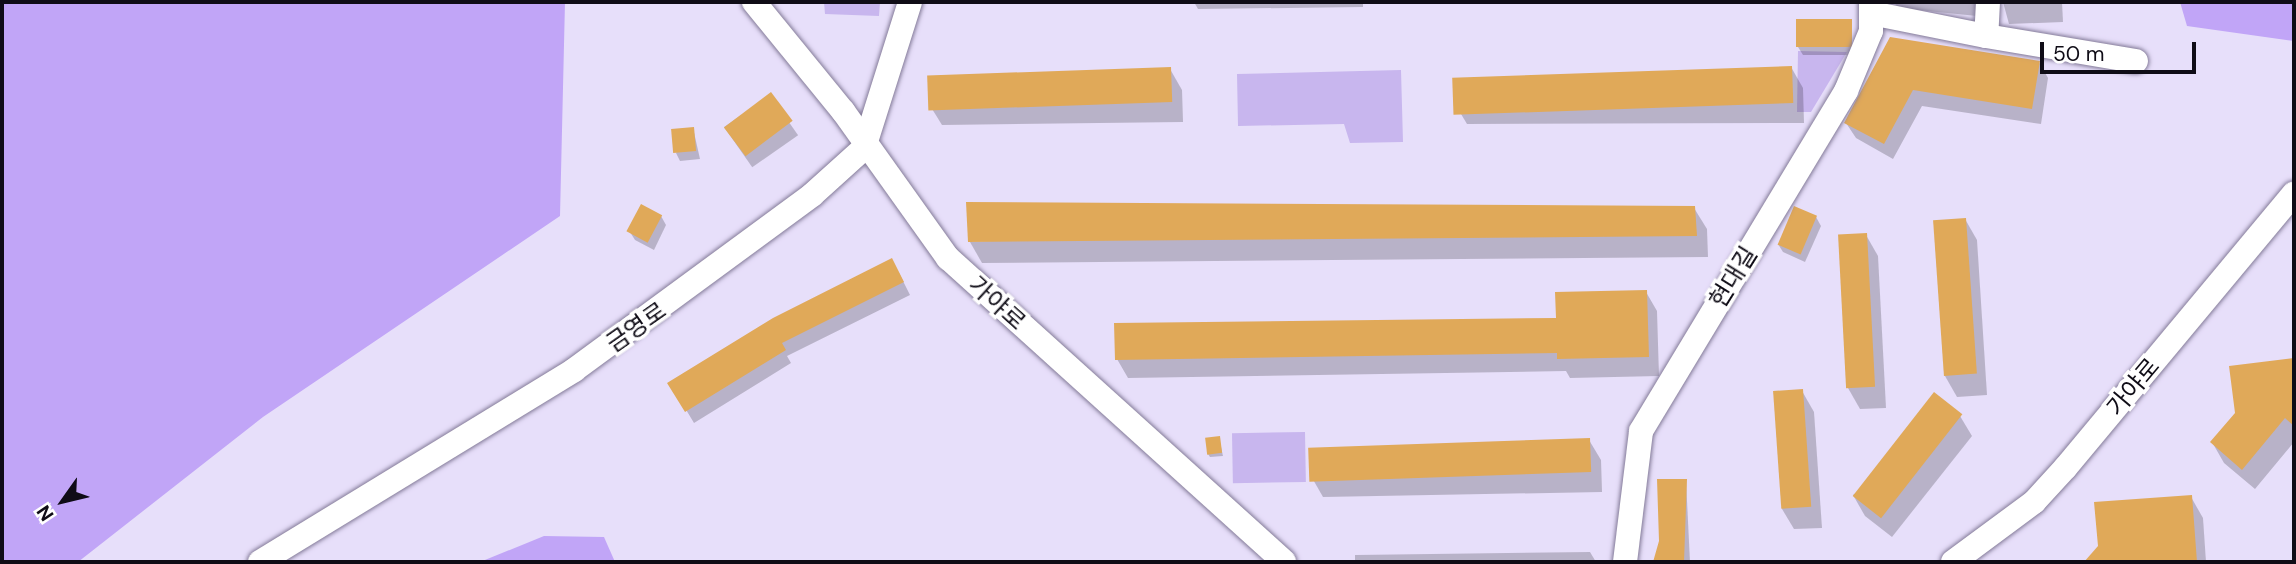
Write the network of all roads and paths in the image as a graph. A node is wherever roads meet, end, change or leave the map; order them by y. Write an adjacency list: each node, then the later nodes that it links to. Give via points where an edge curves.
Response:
1 (754, 2): 7 (street, 가야로, via 843,111)
2 (910, 2): 7 (street)
3 (1988, 2): 5 (street)
4 (1871, 7): 5 (street); 11 (street, 현대길, via 1871,31 1846,91 1641,430)
5 (1986, 36): 6 (street)
6 (2136, 61)
7 (864, 148): 9 (street, 금영로, via 812,195 574,370); 10 (street, 가야로, via 948,258)
8 (2294, 193): 12 (street, 가야로, via 2058,476)
9 (260, 562)
10 (1284, 562)
11 (1625, 562)
12 (1953, 562)

